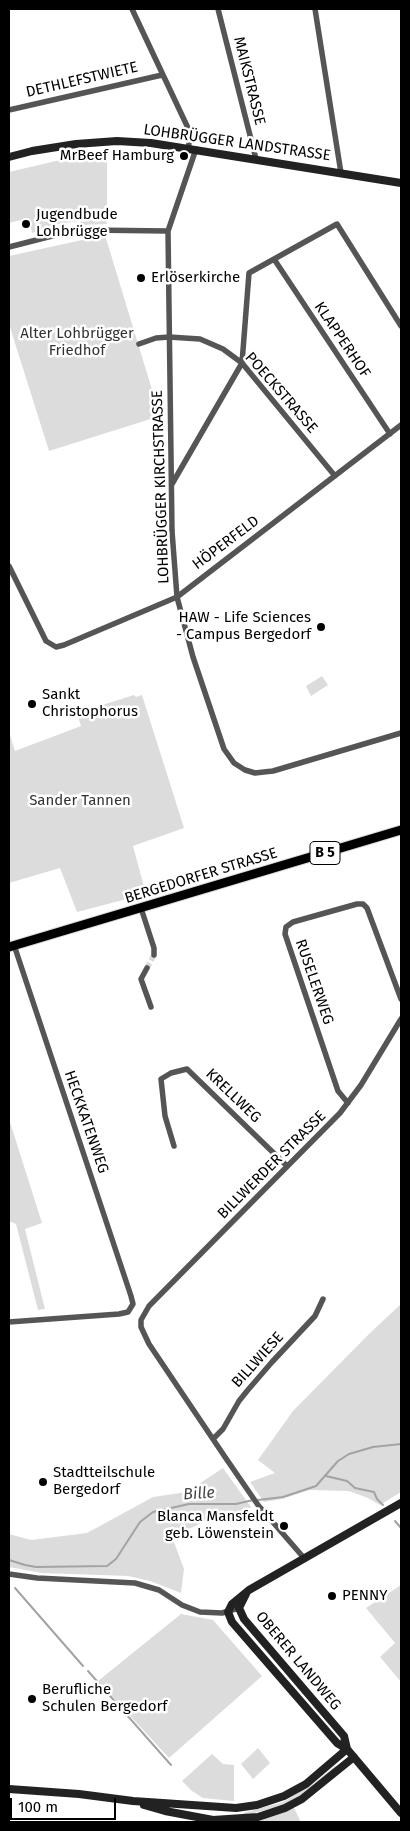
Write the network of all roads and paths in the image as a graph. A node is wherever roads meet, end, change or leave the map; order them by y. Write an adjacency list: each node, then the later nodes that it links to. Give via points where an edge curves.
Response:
1 (132, 9): 4 (street)
2 (218, 9): 8 (street, MAIKSTRASSE)
3 (315, 9): 9 (street)
4 (162, 75): 5 (street, DETHLEFSTWIETE); 6 (street, via 190,133)
5 (9, 110)
6 (192, 149): 7 (street, LOHBRÜGGER LANDSTRASSE, via 130,142 91,142); 8 (street, LOHBRÜGGER LANDSTRASSE); 11 (street, LOHBRÜGGER KIRCHSTRASSE)
7 (9, 157)
8 (256, 159): 9 (street, LOHBRÜGGER LANDSTRASSE)
9 (341, 173): 10 (street, LOHBRÜGGER LANDSTRASSE)
10 (401, 183)
11 (168, 232): 12 (street, via 86,230 56,234); 15 (street, LOHBRÜGGER KIRCHSTRASSE)
12 (9, 247)
13 (274, 259): 14 (street, via 337,224); 17 (street, via 250,273); 19 (street, KLAPPERHOF)
14 (401, 326)
15 (169, 337): 16 (street, POECKSTRASSE); 17 (street, POECKSTRASSE, via 200,340 223,349); 21 (street, LOHBRÜGGER KIRCHSTRASSE)
16 (139, 344)
17 (242, 363): 20 (street, POECKSTRASSE); 21 (street)
18 (401, 425): 19 (street, HÖPERFELD)
19 (390, 434): 20 (street, HÖPERFELD)
20 (336, 476): 23 (street, HÖPERFELD)
21 (171, 486): 23 (street, LOHBRÜGGER KIRCHSTRASSE)
22 (9, 566): 23 (street, HÖPERFELD, via 48,643 56,646)
23 (177, 597): 24 (street, LOHBRÜGGER KIRCHSTRASSE, via 224,749 234,763 245,770 273,772)
24 (401, 734)
25 (401, 830): 26 (main road, BERGEDORFER STRASSE / B 5)
26 (141, 908): 27 (main road, BERGEDORFER STRASSE / B 5); 28 (street)
27 (11, 946): 37 (street, HECKKATENWEG, via 131,1296 132,1307 119,1314)
28 (154, 955)
29 (147, 968): 31 (street, via 141,978)
30 (401, 999): 33 (street, RUSELERWEG, via 364,905 357,904 292,922 286,927 285,934 338,1091)
31 (151, 1007)
32 (401, 1019): 33 (street, BILLWERDER STRASSE)
33 (348, 1103): 35 (street, BILLWERDER STRASSE)
34 (174, 1146): 35 (street, KRELLWEG, via 165,1116 161,1079 170,1073 187,1070)
35 (287, 1166): 38 (street, BILLWERDER STRASSE, via 149,1306 141,1320 149,1344)
36 (323, 1299): 38 (street, BILLWIESE, via 315,1316 239,1401 224,1429)
37 (9, 1322)
38 (213, 1439): 40 (street, via 258,1505)
39 (401, 1503): 40 (street)
40 (304, 1558): 42 (street)
41 (9, 1574): 44 (street, via 135,1583 159,1590 200,1612)
42 (249, 1590): 43 (street, OBERER LANDWEG); 44 (street, via 232,1604)
43 (239, 1608): 44 (street); 45 (street, OBERER LANDWEG, via 244,1620)
44 (228, 1612): 46 (street, OBERER LANDWEG, via 232,1622)
45 (278, 1659): 46 (street); 47 (street, OBERER LANDWEG)
46 (266, 1660): 48 (street, OBERER LANDWEG)
47 (313, 1700): 48 (street); 49 (street, OBERER LANDWEG, via 344,1736)
48 (302, 1702): 49 (street, OBERER LANDWEG, via 337,1743)
49 (347, 1749): 50 (street, OBERER LANDWEG); 54 (street, via 306,1784 284,1796)
50 (354, 1757): 55 (street, OBERER LANDWEG); 57 (street, via 302,1799 272,1813)
51 (9, 1789): 52 (street)
52 (133, 1801): 53 (street); 56 (street, via 183,1815)
53 (227, 1808): 54 (street); 56 (street)
54 (236, 1808): 57 (street)
55 (401, 1813)
56 (226, 1821): 57 (street)
57 (237, 1821)

